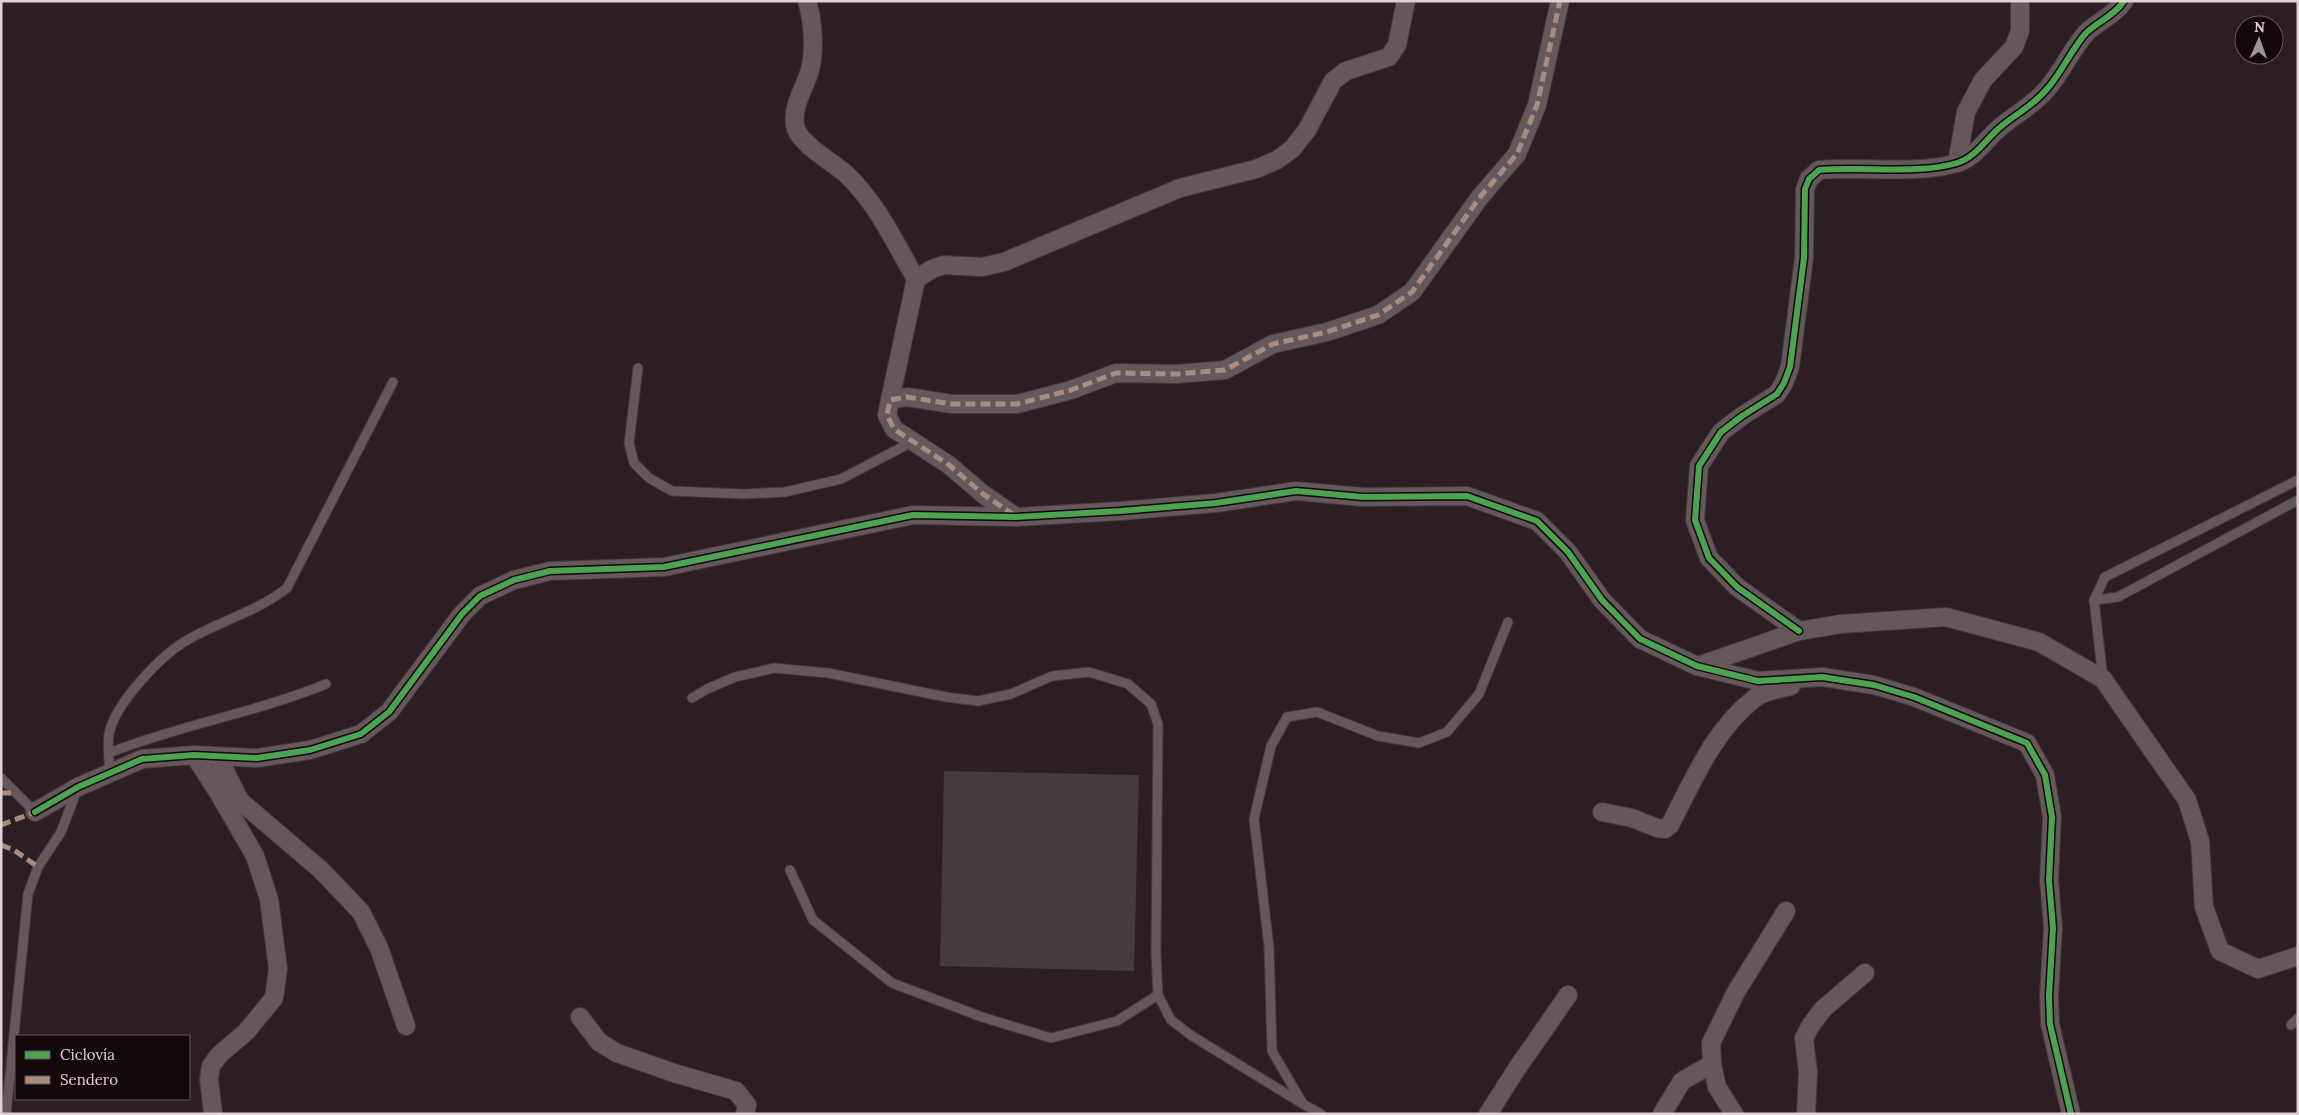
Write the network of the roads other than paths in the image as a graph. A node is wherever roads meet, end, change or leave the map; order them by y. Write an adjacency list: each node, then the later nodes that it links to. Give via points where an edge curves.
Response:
1 (807, 1): 7 (street, via 810,11 810,68 796,109 795,126 806,143 848,175 871,201)
2 (1406, 1): 7 (street, via 1397,46 1389,57 1346,71 1333,81 1307,130 1292,149 1277,160 1256,169 1180,188 1004,262 982,267 944,264)
3 (1560, 1): 10 (street, via 1537,106 1517,154 1480,197 1412,292 1378,315 1327,332 1273,344 1225,370 1177,374 1116,373 1071,390 1017,404 952,404 907,397)
4 (2020, 1): 6 (street, via 2020,31 2014,47 1983,80 1966,112)
5 (2124, 1): 6 (street, via 2111,16 2088,31 2059,75 2032,106 1998,128 1970,158)
6 (1957, 163): 17 (street, via 1935,167 1828,169 1819,170 1809,179 1805,189 1804,258 1790,367 1784,383 1777,394 1721,432 1699,466 1695,520 1709,558 1737,587)
7 (916, 279): 10 (street)
8 (638, 368): 11 (lane, via 629,442 634,463 649,478 672,490 785,492 841,478)
9 (393, 382): 23 (lane, via 287,588 271,600 186,640 150,670 123,703 110,733)
10 (890, 400): 11 (street, via 887,415 894,429)
11 (912, 442): 14 (street, via 949,465)
12 (2298, 480): 15 (lane, via 2105,578)
13 (2298, 500): 15 (lane, via 2118,597)
14 (1016, 517): 18 (street, via 1216,503 1296,491 1363,497 1467,496 1537,521 1568,552 1602,600 1640,639); 25 (street, via 913,515 664,567 550,571 514,580 480,596 462,614 389,712 361,734 310,750 258,758)
15 (2094, 600): 20 (lane)
16 (1508, 622): 42 (lane, via 1479,694 1448,732 1419,743 1378,736 1317,712 1287,717 1271,746 1254,819 1269,947 1272,1051)
17 (1799, 631): 18 (street); 20 (street, via 1841,624 1946,617 2039,642)
18 (1697, 666): 19 (street, via 1758,681)
19 (1822, 677): 30 (street, via 1756,698 1723,730 1665,829); 51 (street, via 1874,685 1914,697 2027,743 2045,775 2052,817 2050,1024)
20 (2103, 679): 33 (street, via 2187,800 2200,841 2204,907 2220,952 2258,969)
21 (326, 684): 23 (lane, via 294,697 144,739)
22 (692, 698): 35 (lane, via 735,677 774,668 828,672 978,702 1011,694 1052,676 1089,672 1128,684 1151,704 1158,724)
23 (108, 753): 26 (lane)
24 (194, 756): 25 (street); 26 (street, via 142,759); 44 (street, via 255,856 269,899 278,969 274,998 246,1032 211,1066 209,1079)
25 (218, 758): 40 (street, via 240,801 321,870 361,912 378,948)
26 (110, 773): 28 (street)
27 (1, 778): 29 (lane)
28 (78, 787): 29 (street); 43 (lane, via 62,832 38,868 28,894)
29 (35, 812)
30 (1602, 812)
31 (790, 870): 35 (lane, via 813,920 892,983 982,1017 1051,1038 1117,1021)
32 (1786, 911): 41 (street, via 1736,992 1712,1043)
33 (2298, 956)
34 (1865, 973): 50 (street, via 1823,1010 1804,1038 1808,1072)
35 (1158, 995): 42 (lane, via 1170,1020)
36 (1568, 995): 47 (street)
37 (580, 1017): 45 (street, via 599,1042 617,1053 674,1074 736,1091 747,1105)
38 (2298, 1018): 39 (lane)
39 (2291, 1025)
40 (406, 1026)
41 (1712, 1064): 48 (street, via 1682,1081); 49 (street, via 1717,1086)
42 (1303, 1104): 46 (lane)
43 (6, 1114)
44 (213, 1114)
45 (745, 1114)
46 (1321, 1114)
47 (1488, 1114)
48 (1662, 1114)
49 (1734, 1114)
50 (1806, 1114)
51 (2072, 1114)

